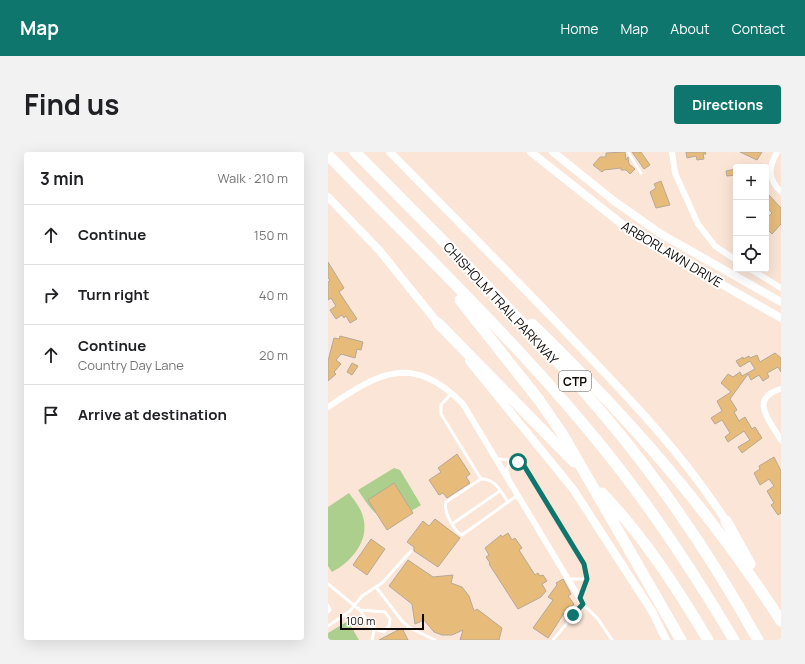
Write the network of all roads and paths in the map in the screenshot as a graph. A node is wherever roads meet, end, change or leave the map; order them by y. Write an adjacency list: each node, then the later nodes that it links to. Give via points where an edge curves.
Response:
1 (356, 152): 12 (highway, CHISHOLM TRAIL PARKWAY / CTP)
2 (390, 152): 31 (main road, CHISHOLM TRAIL PARKWAY, via 651,421 694,474)
3 (531, 152): 18 (main road, ARBORLAWN DRIVE, via 637,236)
4 (552, 152): 17 (main road, ARBORLAWN DRIVE, via 661,234)
5 (628, 152): 9 (lane)
6 (672, 152): 14 (street, via 675,173 698,224 714,246)
7 (777, 152): 10 (street, via 769,171 771,180)
8 (328, 155): 13 (highway, CHISHOLM TRAIL PARKWAY / CTP)
9 (641, 172)
10 (781, 192)
11 (328, 197): 19 (main road, via 379,250)
12 (459, 257): 45 (highway, via 496,289 560,352 650,446 718,529); 57 (highway, CHISHOLM TRAIL PARKWAY / CTP, via 572,377 630,447 706,553)
13 (428, 258): 54 (highway, via 539,400 572,448); 56 (highway, CHISHOLM TRAIL PARKWAY / CTP, via 525,358 605,450 678,549)
14 (733, 258)
15 (755, 272): 16 (street)
16 (781, 288)
17 (781, 302)
18 (781, 318)
19 (438, 323): 53 (main road, via 573,489 652,611); 55 (highway, via 622,513 680,594)
20 (781, 389): 23 (street, via 766,396 762,404 764,413)
21 (452, 393): 22 (street, via 432,379 413,373 391,372 359,386); 24 (street, via 463,404); 26 (lane, via 441,405 441,414)
22 (328, 407)
23 (781, 440)
24 (497, 459): 25 (lane); 27 (street)
25 (510, 460): 27 (lane, via 507,470); 35 (lane, via 523,464 584,564)
26 (481, 479): 28 (lane, via 488,479); 32 (lane, via 446,502 445,508)
27 (510, 482): 29 (street)
28 (500, 491): 30 (lane); 32 (lane)
29 (518, 495): 30 (lane); 34 (street)
30 (508, 502): 32 (lane, via 462,535)
31 (726, 521): 47 (highway, via 756,574)
32 (452, 524)
33 (411, 551): 38 (lane)
34 (568, 579): 35 (lane); 40 (street)
35 (587, 579): 40 (lane)
36 (328, 584): 37 (lane)
37 (332, 587): 39 (lane); 42 (lane)
38 (376, 587): 42 (lane, via 362,596); 50 (lane, via 402,621 410,628)
39 (328, 591)
40 (581, 601): 51 (lane); 52 (lane, via 598,619)
41 (328, 605): 44 (lane)
42 (355, 605): 43 (lane); 46 (lane)
43 (360, 610): 48 (lane); 48 (lane, via 385,612 390,619 389,626 384,632)
44 (328, 612)
45 (781, 621)
46 (328, 626)
47 (781, 628)
48 (374, 630): 49 (lane)
49 (372, 640)
50 (435, 640)
51 (553, 640)
52 (612, 640)
53 (666, 640)
54 (681, 640)
55 (708, 640)
56 (734, 640)
57 (758, 640)

